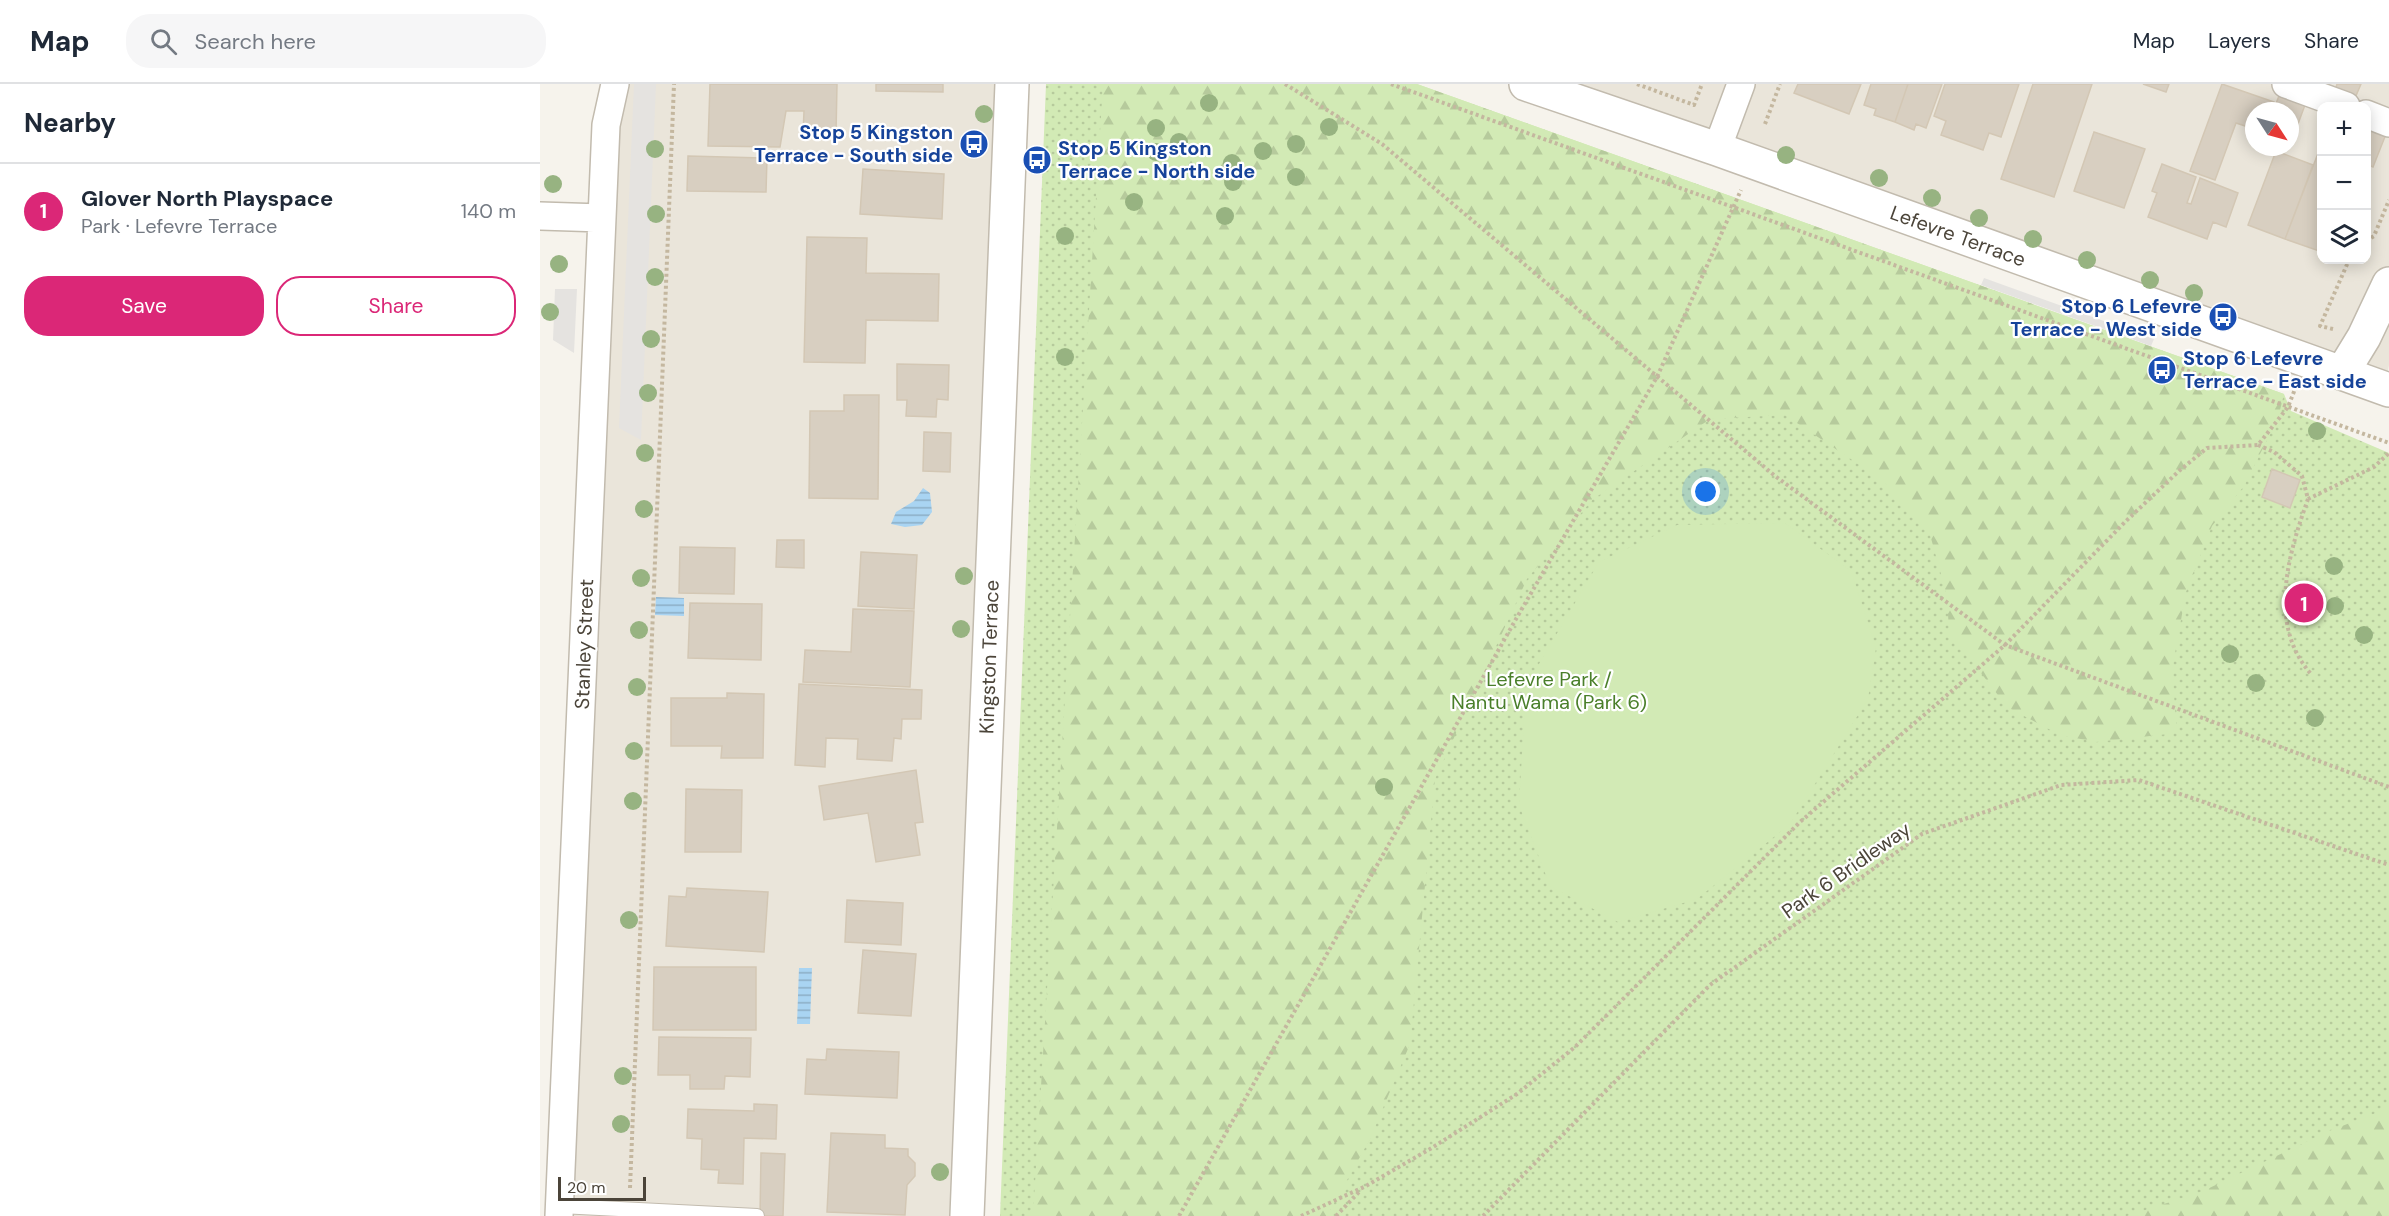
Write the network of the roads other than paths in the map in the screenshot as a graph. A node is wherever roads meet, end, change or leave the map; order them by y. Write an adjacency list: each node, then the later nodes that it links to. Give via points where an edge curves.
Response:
1 (604, 84): 10 (street)
2 (615, 84): 10 (street, Stanley Street)
3 (1526, 84): 11 (street, Lefevre Terrace)
4 (1741, 84): 11 (street)
5 (2286, 84): 7 (street)
6 (1013, 89): 19 (street, Kingston Terrace)
7 (2335, 102)
8 (2371, 116): 9 (street)
9 (2389, 123)
10 (606, 125): 13 (street, Stanley Street)
11 (1717, 149): 15 (street, Lefevre Terrace)
12 (540, 216): 13 (street)
13 (603, 218): 17 (street, Stanley Street)
14 (2389, 284): 15 (street, via 2364,338)
15 (2342, 373): 16 (street, Lefevre Terrace)
16 (2387, 381)
17 (560, 1213): 18 (lane, via 629,1211)
18 (757, 1216)
19 (968, 1216)

